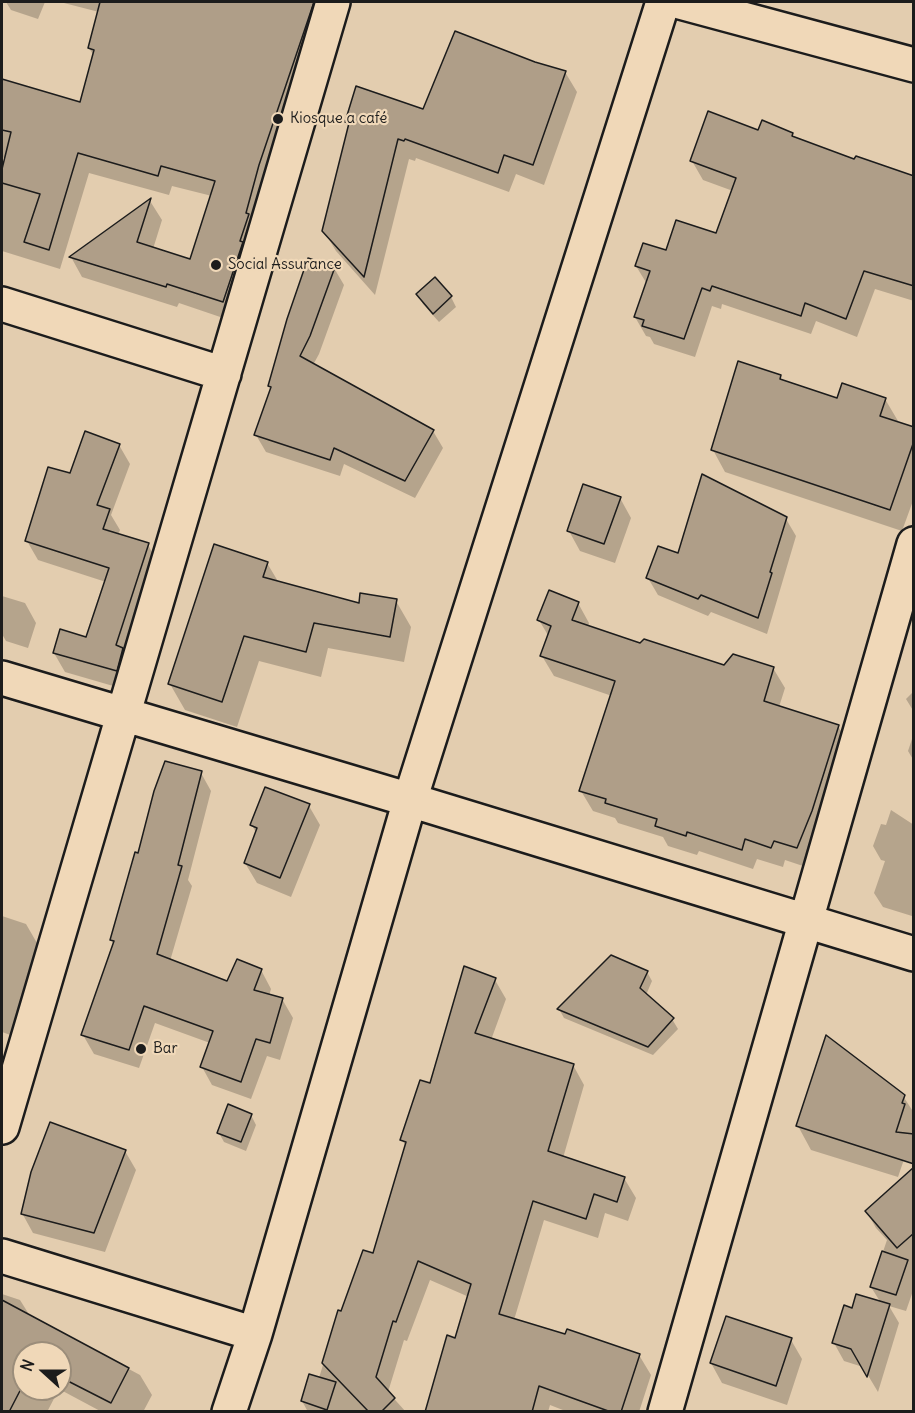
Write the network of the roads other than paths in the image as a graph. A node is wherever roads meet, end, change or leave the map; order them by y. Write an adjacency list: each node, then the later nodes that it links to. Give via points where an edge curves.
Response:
1 (333, 2): 6 (street)
2 (663, 2): 10 (street)
3 (680, 2): 4 (street)
4 (914, 65)
5 (2, 304): 6 (street)
6 (224, 374): 9 (street)
7 (914, 544): 11 (street)
8 (2, 678): 9 (street)
9 (124, 715): 10 (street); 13 (street)
10 (410, 800): 11 (street); 15 (street)
11 (805, 920): 12 (street); 17 (street)
12 (914, 954)
13 (2, 1126)
14 (2, 1256): 15 (street)
15 (255, 1334): 16 (street)
16 (229, 1412)
17 (665, 1412)

